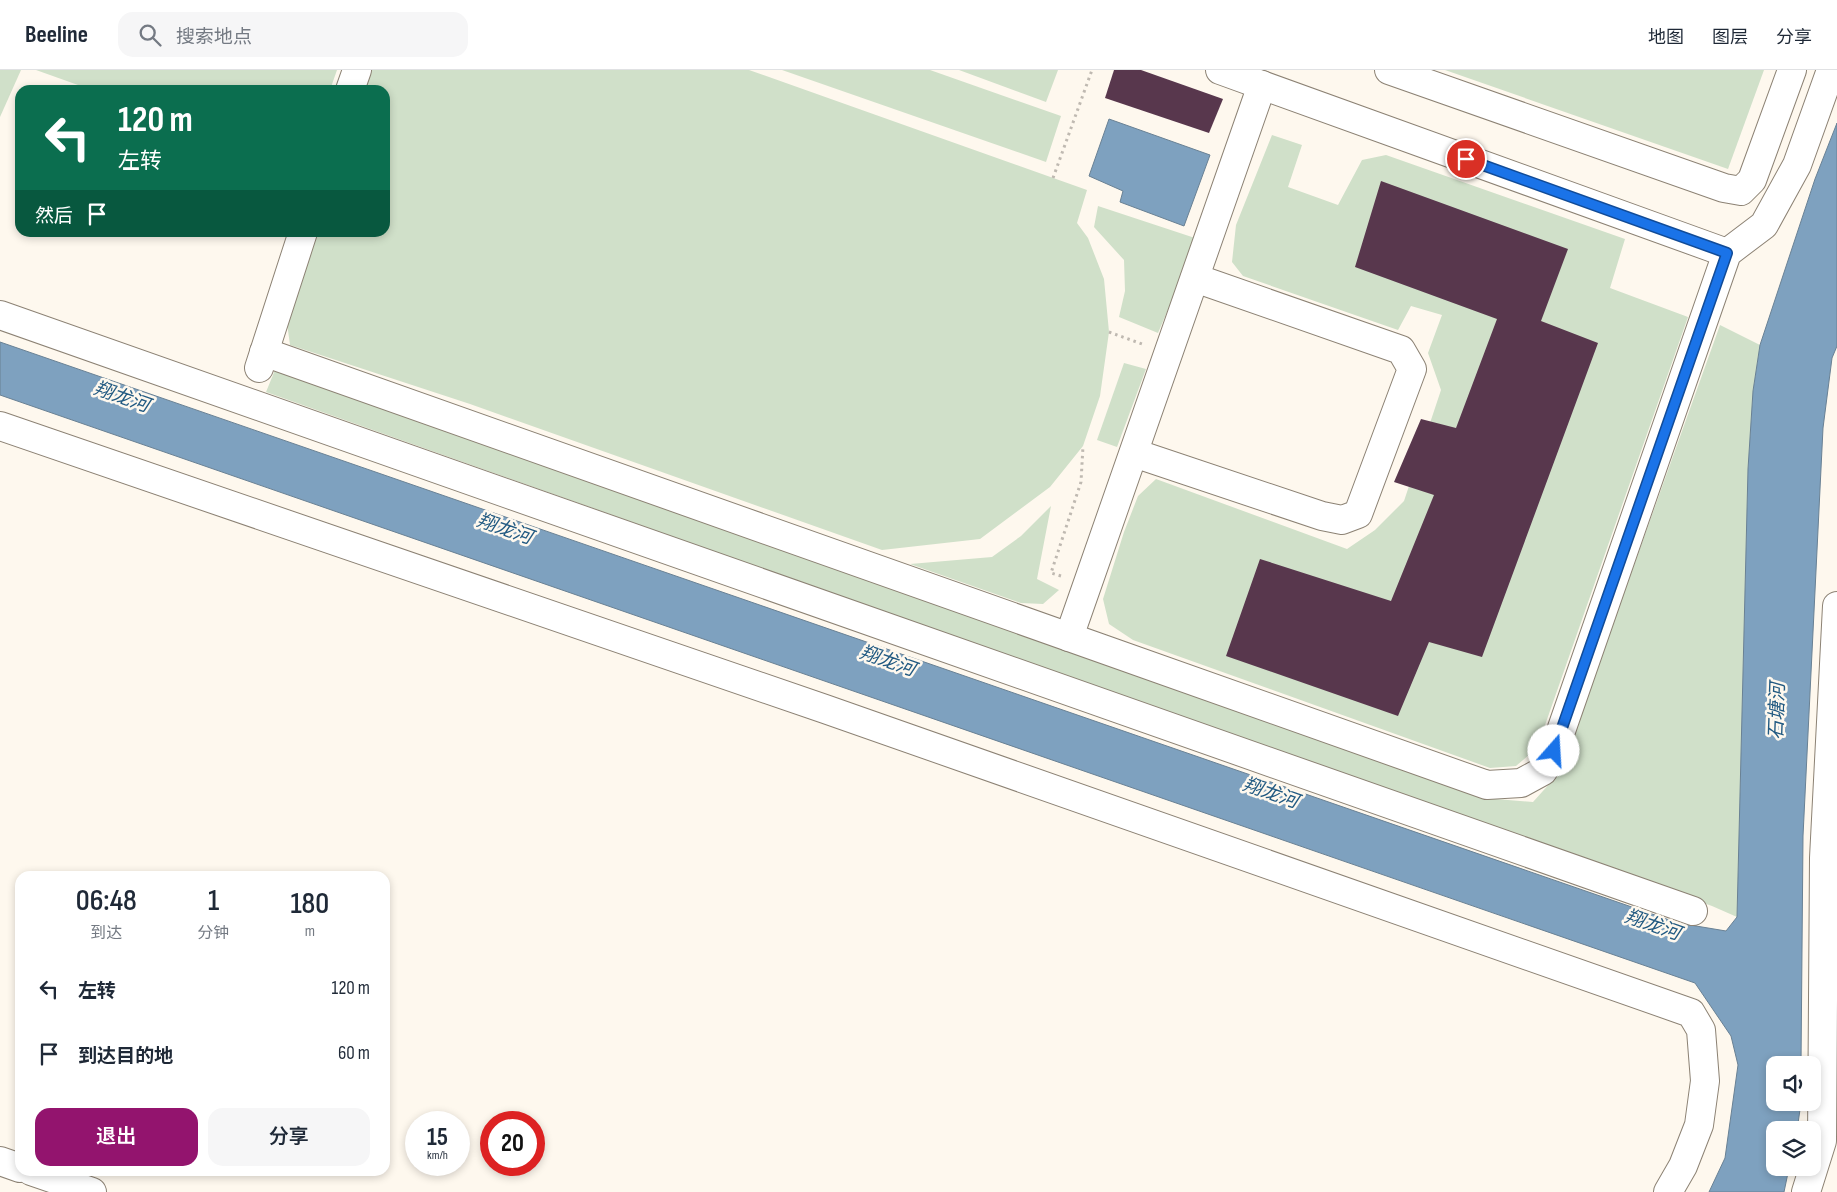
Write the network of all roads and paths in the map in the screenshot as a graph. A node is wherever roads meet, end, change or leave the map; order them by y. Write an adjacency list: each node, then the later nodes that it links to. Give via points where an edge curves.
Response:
1 (357, 70): 7 (street)
2 (1092, 70): 9 (path)
3 (1220, 70): 8 (street)
4 (1389, 70): 5 (street, via 1724,188 1741,191 1752,180)
5 (1792, 70)
6 (1831, 70): 11 (street, via 1797,166 1764,225)
7 (352, 85)
8 (1262, 85): 11 (street); 12 (street)
9 (1053, 178)
10 (301, 237): 21 (street, via 262,360)
11 (1727, 253): 21 (street, via 1554,751 1543,772 1521,783 1487,785)
12 (1195, 278): 15 (street); 18 (street, via 1401,350 1412,368 1358,514 1342,520)
13 (0, 315): 22 (street)
14 (1109, 332): 15 (path)
15 (1168, 354): 18 (street)
16 (0, 426): 27 (street, via 844,716 1692,1013 1701,1030 1705,1081 1698,1125 1683,1166)
17 (1082, 446): 19 (path, via 1081,482 1051,573)
18 (1134, 453): 19 (street)
19 (1087, 587): 21 (street)
20 (1837, 606): 28 (street, via 1824,858 1822,1141)
21 (1069, 637)
22 (1693, 911)
23 (0, 1161): 24 (street)
24 (15, 1166)
25 (46, 1176): 26 (street)
26 (92, 1192)
27 (1668, 1192)
28 (1806, 1192)

